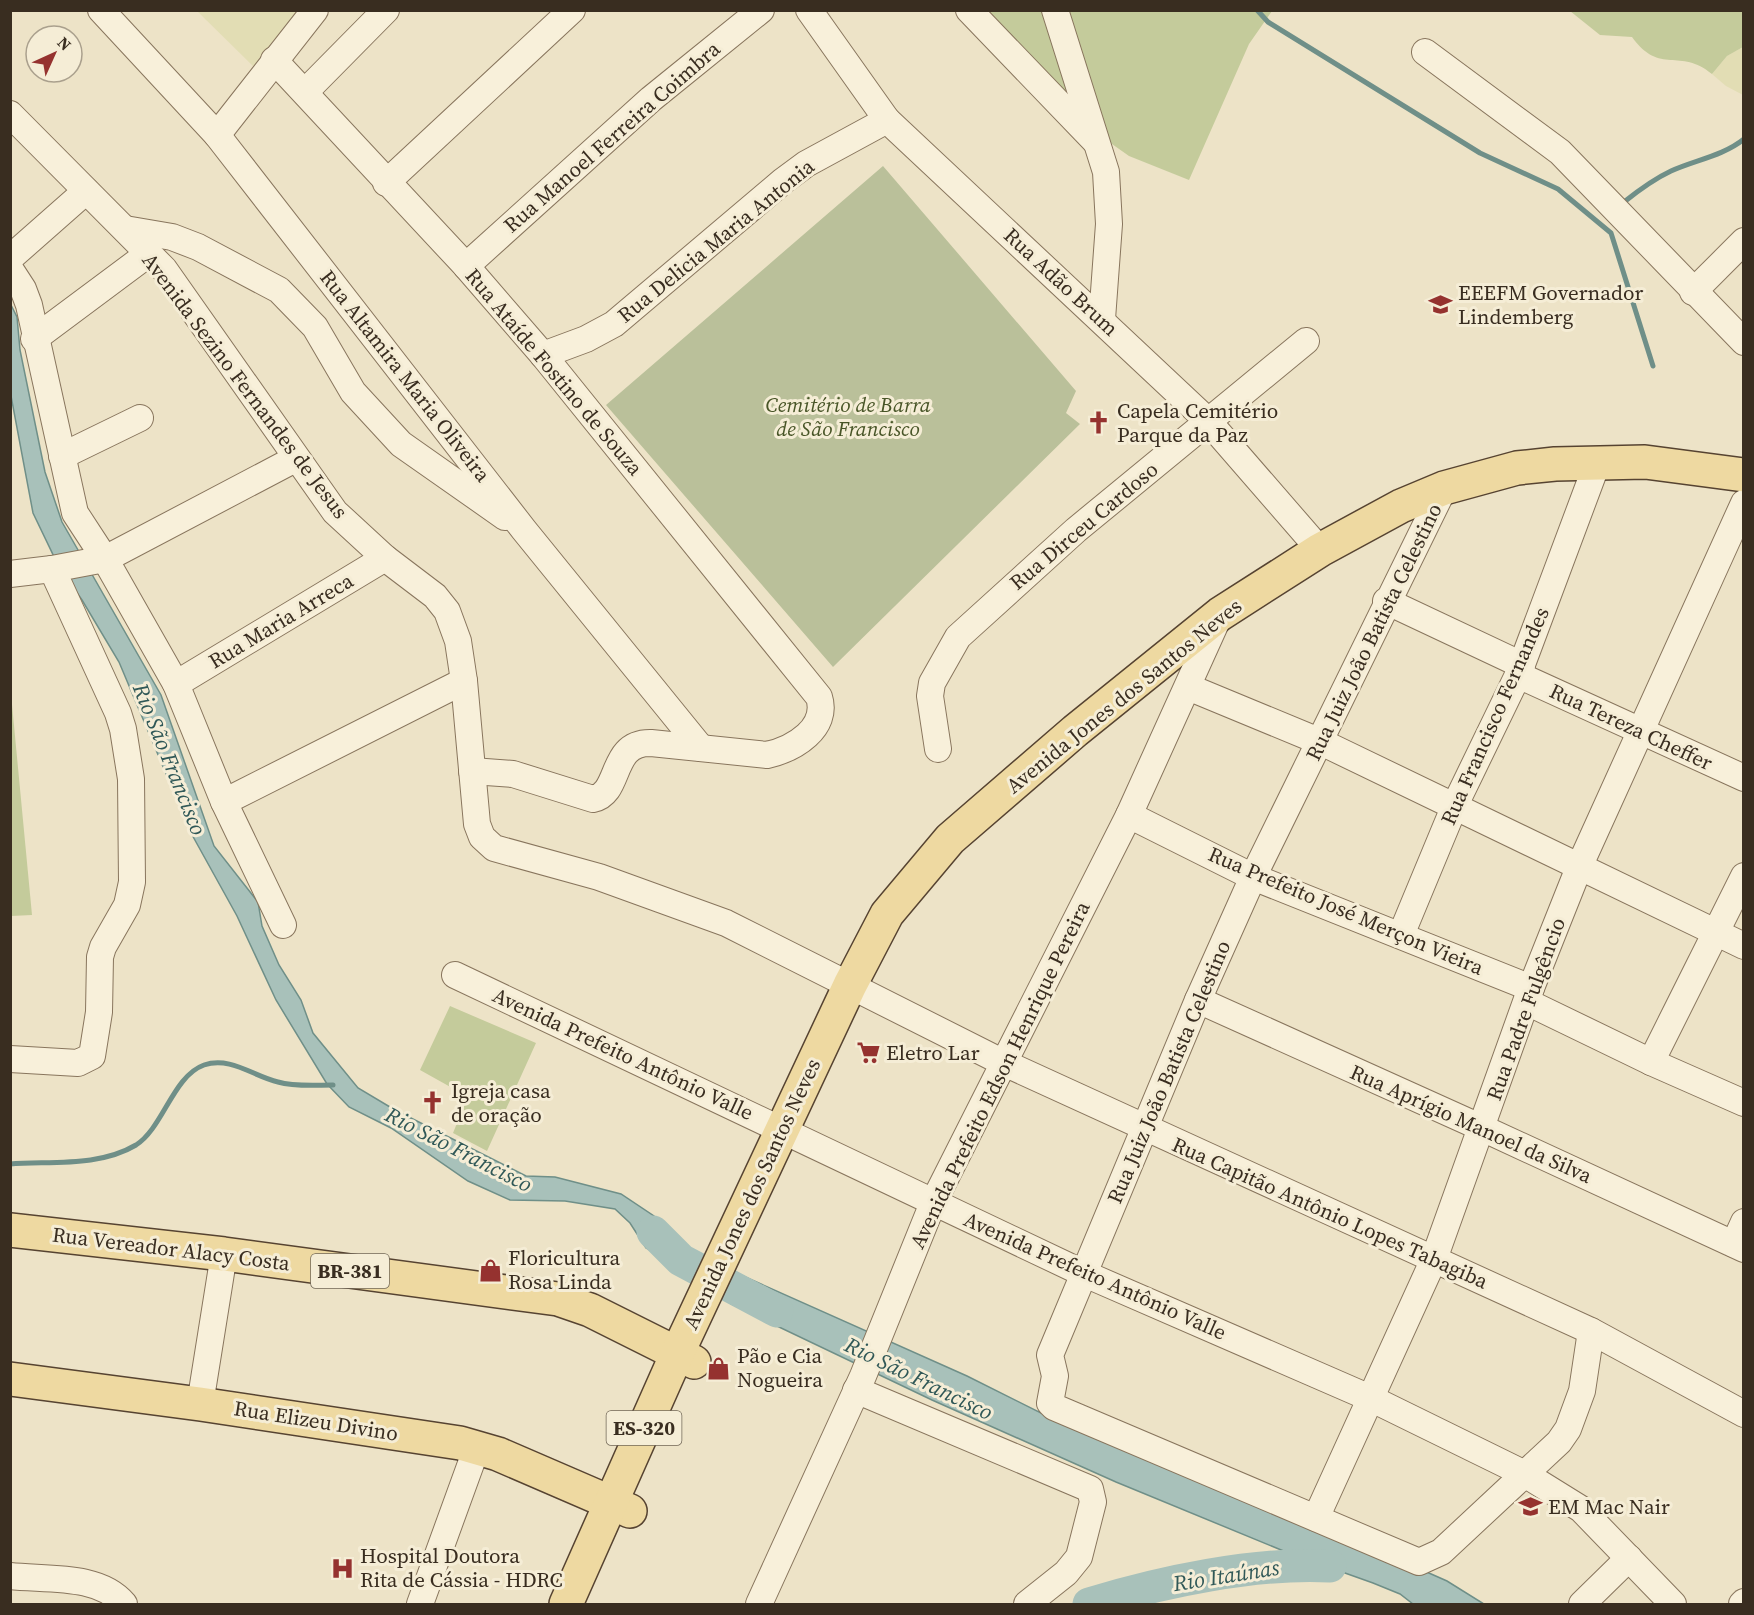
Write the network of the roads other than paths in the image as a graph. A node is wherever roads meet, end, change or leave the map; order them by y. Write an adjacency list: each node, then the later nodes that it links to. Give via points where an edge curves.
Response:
1 (101, 10): 14 (street, Rua Altamira Maria Oliveira)
2 (315, 10): 10 (street)
3 (386, 10): 11 (street)
4 (572, 10): 16 (street)
5 (760, 10): 22 (street, Rua Manoel Ferreira Coimbra, via 651,99)
6 (809, 10): 13 (street, Rua Adão Brum)
7 (969, 10): 15 (street)
8 (1055, 10): 15 (street)
9 (1425, 52): 24 (street, via 1560,152)
10 (274, 60): 11 (street, Rua Ataíde Fostino de Souza); 14 (street)
11 (305, 92): 16 (street, Rua Ataíde Fostino de Souza)
12 (10, 114): 17 (street, Avenida Sezino Fernandes de Jesus)
13 (886, 120): 25 (street, Rua Adão Brum); 29 (street, Rua Delicia Maria Antonia, via 783,181 614,324)
14 (218, 135): 38 (street, Rua Altamira Maria Oliveira)
15 (1099, 145): 25 (street, via 1109,198)
16 (386, 183): 22 (street, Rua Ataíde Fostino de Souza)
17 (86, 191): 18 (street, Avenida Sezino Fernandes de Jesus); 21 (street)
18 (125, 229): 20 (street, Avenida Sezino Fernandes de Jesus); 38 (street, via 172,237 198,247 279,290 315,327 353,392 401,444)
19 (1743, 241): 24 (street)
20 (148, 254): 26 (street); 33 (street, Avenida Sezino Fernandes de Jesus, via 164,269)
21 (10, 258)
22 (466, 266): 29 (street, Rua Ataíde Fostino de Souza)
23 (10, 269): 26 (street, via 29,305)
24 (1693, 292): 28 (street)
25 (1102, 319): 31 (street, Rua Adão Brum)
26 (34, 339): 32 (street)
27 (1306, 341): 31 (street, Rua Dirceu Cardoso)
28 (1743, 342)
29 (543, 355): 52 (street, Rua Ataíde Fostino de Souza, via 819,697 822,715 812,731 777,753 754,756)
30 (140, 418): 32 (street)
31 (1208, 421): 39 (street, Rua Adão Brum); 53 (street, Rua Dirceu Cardoso, via 1076,530 958,637 932,683 930,696)
32 (62, 456): 41 (street, via 75,513)
33 (296, 459): 40 (street, Avenida Sezino Fernandes de Jesus, via 335,513); 41 (street)
34 (1598, 461): 35 (main road, Avenida Jones dos Santos Neves / ES-320, via 1645,462); 36 (main road, Avenida Jones dos Santos Neves / ES-320, via 1516,468); 46 (street, Rua Francisco Fernandes)
35 (1743, 475)
36 (1444, 488): 39 (main road, Avenida Jones dos Santos Neves / ES-320, via 1401,506); 44 (street, Rua Juiz João Batista Celestino)
37 (1743, 503): 50 (street, Rua Padre Fulgêncio)
38 (524, 530): 52 (street, Rua Altamira Maria Oliveira)
39 (1320, 550): 45 (main road, Avenida Jones dos Santos Neves / ES-320)
40 (385, 558): 47 (street, Avenida Sezino Fernandes de Jesus, via 435,596 447,611 458,641); 48 (street, Rua Maria Arreca)
41 (100, 560): 42 (street); 48 (street)
42 (54, 569): 43 (street); 70 (street, via 123,729 130,780 130,895 100,957 93,1056 78,1064)
43 (10, 574)
44 (1386, 601): 46 (street, Rua Tereza Cheffer); 51 (street, Rua Juiz João Batista Celestino)
45 (1220, 614): 49 (street, Avenida Prefeito Edson Henrique Pereira); 67 (main road, Avenida Jones dos Santos Neves / ES-320, via 982,812)
46 (1520, 670): 50 (street, Rua Tereza Cheffer); 57 (street, Rua Francisco Fernandes)
47 (464, 681): 54 (street, Avenida Sezino Fernandes de Jesus); 56 (street)
48 (176, 684): 56 (street)
49 (1188, 687): 51 (street); 58 (street, Avenida Prefeito Edson Henrique Pereira)
50 (1638, 732): 55 (street, Rua Tereza Cheffer); 59 (street, Rua Padre Fulgêncio)
51 (1321, 742): 57 (street); 60 (street, Rua Juiz João Batista Celestino)
52 (701, 748): 54 (street, via 637,745 623,756 606,790 593,799 513,774)
53 (938, 749)
54 (472, 771): 67 (street, Avenida Sezino Fernandes de Jesus, via 478,830 494,848 599,877 726,923)
55 (1743, 778)
56 (224, 802): 62 (street)
57 (1455, 805): 59 (street); 64 (street, Rua Francisco Fernandes)
58 (1129, 815): 60 (street, Rua Prefeito José Merçon Vieira); 71 (street, Avenida Prefeito Edson Henrique Pereira)
59 (1580, 865): 63 (street); 68 (street, Rua Padre Fulgêncio)
60 (1253, 876): 64 (street, Rua Prefeito José Merçon Vieira); 69 (street, Rua Juiz João Batista Celestino)
61 (1743, 876): 63 (street)
62 (283, 925)
63 (1714, 934): 65 (street); 72 (street)
64 (1401, 935): 68 (street, Rua Prefeito José Merçon Vieira)
65 (1743, 946)
66 (455, 975): 76 (street, Avenida Prefeito Antônio Valle)
67 (858, 989): 71 (street, Rua Capitão Antônio Lopes Tabagiba); 76 (main road, Avenida Jones dos Santos Neves / ES-320)
68 (1529, 995): 72 (street, Rua Prefeito José Merçon Vieira); 74 (street, Rua Padre Fulgêncio)
69 (1198, 1000): 74 (street, Rua Aprígio Manoel da Silva); 75 (street, Rua Juiz João Batista Celestino)
70 (10, 1059)
71 (1002, 1062): 75 (street, Rua Capitão Antônio Lopes Tabagiba); 77 (street, Avenida Prefeito Edson Henrique Pereira)
72 (1651, 1062): 73 (street, Rua Prefeito José Merçon Vieira)
73 (1743, 1103)
74 (1482, 1128): 79 (street, Rua Aprígio Manoel da Silva); 81 (street, Rua Padre Fulgêncio)
75 (1144, 1129): 81 (street, Rua Capitão Antônio Lopes Tabagiba); 82 (street, Rua Juiz João Batista Celestino)
76 (791, 1134): 77 (street, Avenida Prefeito Antônio Valle); 84 (main road, Avenida Jones dos Santos Neves / ES-320)
77 (933, 1203): 82 (street, Avenida Prefeito Antônio Valle); 86 (street, Avenida Prefeito Edson Henrique Pereira)
78 (10, 1230): 80 (main road, Rua Vereador Alacy Costa / BR-381)
79 (1740, 1238)
80 (225, 1254): 84 (main road, Rua Vereador Alacy Costa / BR-381, via 558,1299 590,1310); 88 (street)
81 (1434, 1259): 83 (street, Rua Capitão Antônio Lopes Tabagiba); 87 (street, Rua Padre Fulgêncio)
82 (1085, 1274): 87 (street, Avenida Prefeito Antônio Valle); 93 (street, Rua Juiz João Batista Celestino, via 1050,1355 1055,1376 1051,1405)
83 (1591, 1331): 89 (street, Rua Capitão Antônio Lopes Tabagiba); 91 (street, via 1582,1391 1568,1429 1559,1442)
84 (686, 1358): 92 (main road, Avenida Jones dos Santos Neves / ES-320)
85 (10, 1379): 88 (main road, Rua Elizeu Divino)
86 (860, 1383): 100 (street, Avenida Prefeito Edson Henrique Pereira); 101 (street, via 1083,1484 1092,1493 1078,1557 1066,1573)
87 (1370, 1398): 91 (street, Avenida Prefeito Antônio Valle); 93 (street, Rua Padre Fulgêncio)
88 (200, 1404): 90 (main road, Rua Elizeu Divino)
89 (1743, 1414)
90 (477, 1447): 92 (main road, Rua Elizeu Divino); 97 (street)
91 (1523, 1473): 93 (street, via 1441,1552 1425,1561 1413,1561); 94 (street, Avenida Prefeito Antônio Valle, via 1581,1509)
92 (621, 1506): 98 (main road, Avenida Jones dos Santos Neves / ES-320); 99 (main road, Avenida Jones dos Santos Neves / ES-320)
93 (1316, 1518)
94 (1629, 1558): 102 (street); 103 (street, Avenida Prefeito Antônio Valle)
95 (10, 1576): 96 (street, via 93,1584 111,1592)
96 (124, 1605)
97 (420, 1605)
98 (566, 1605)
99 (588, 1605)
100 (759, 1605)
101 (1027, 1605)
102 (1582, 1605)
103 (1673, 1605)

